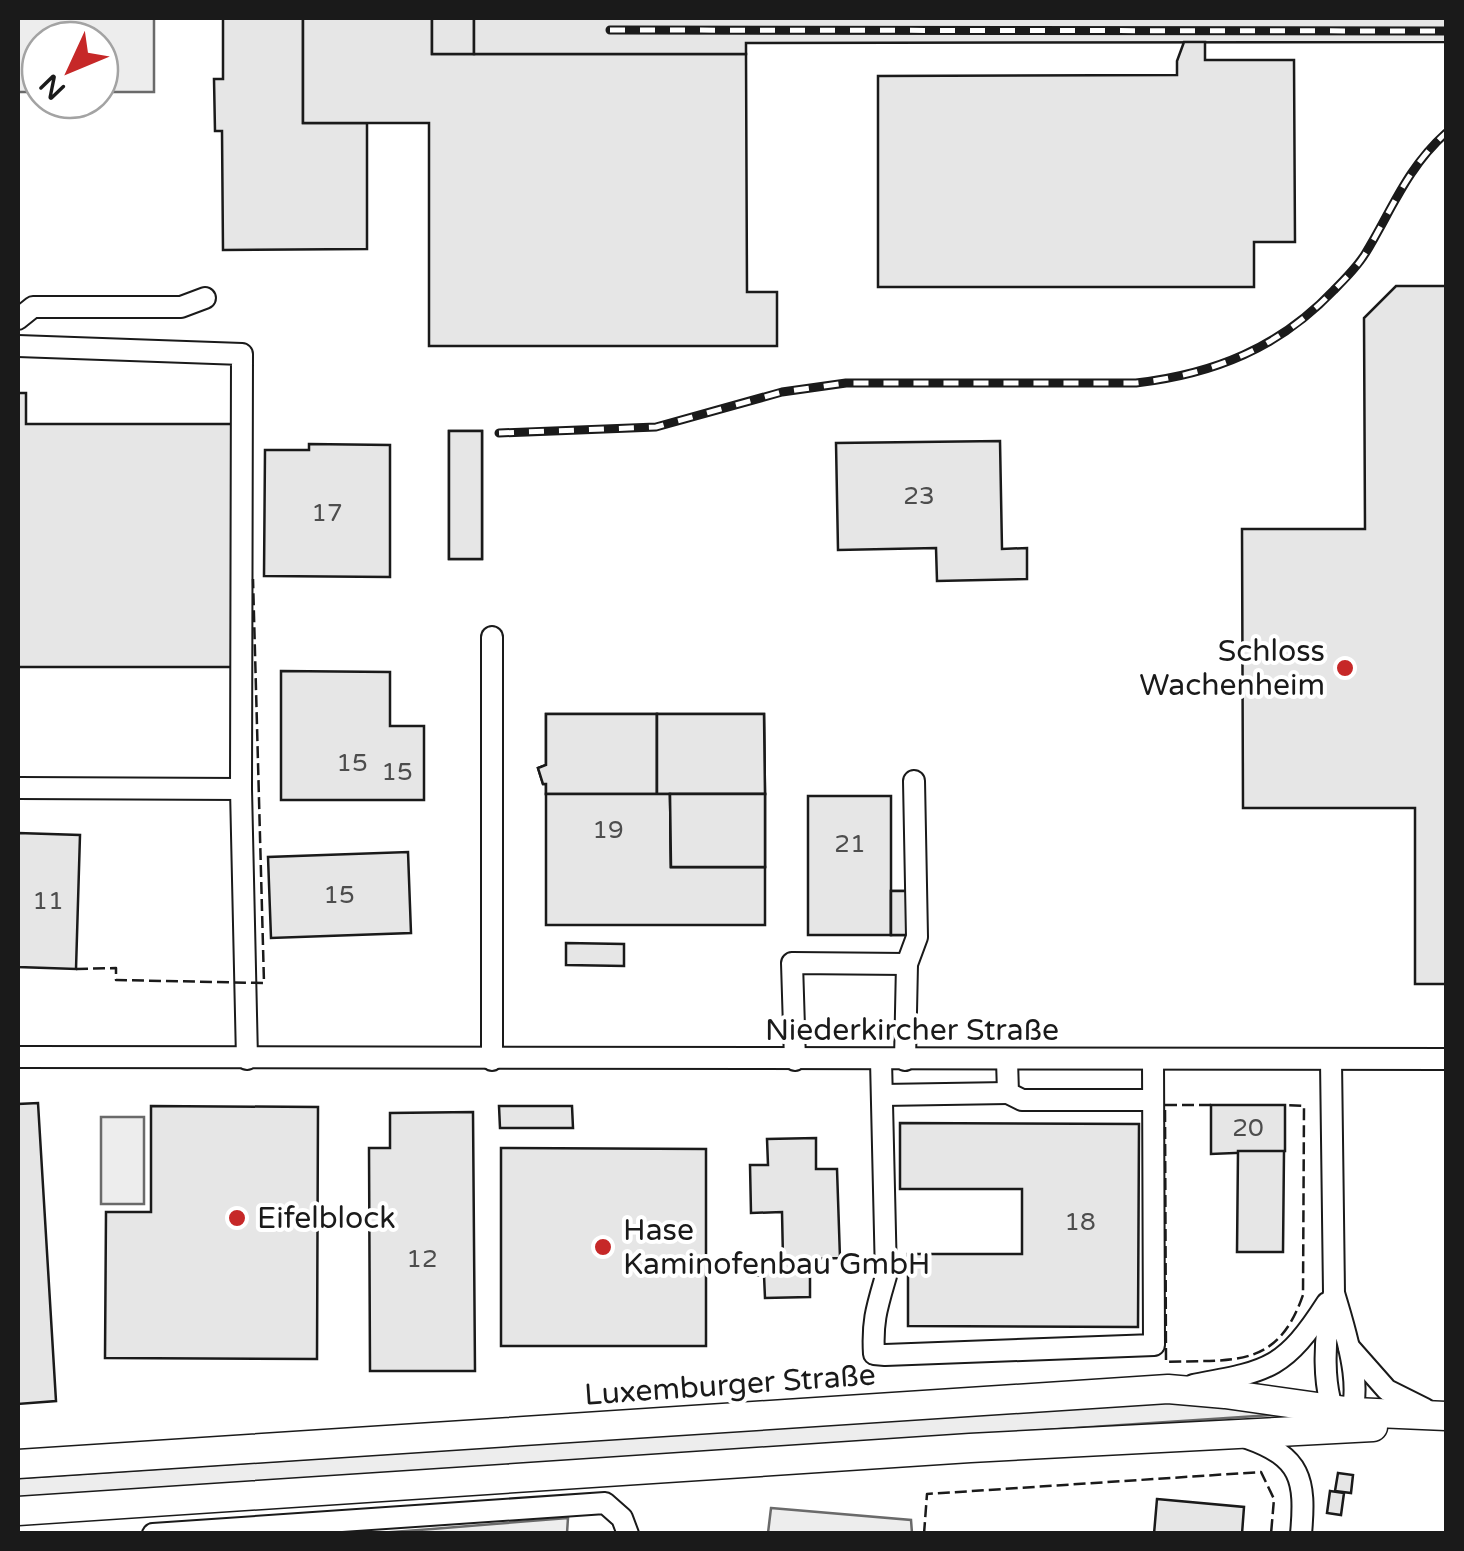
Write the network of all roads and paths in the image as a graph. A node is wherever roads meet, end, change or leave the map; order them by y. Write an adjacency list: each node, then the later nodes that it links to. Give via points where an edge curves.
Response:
1 (205, 298): 2 (street, via 181,307 32,307)
2 (18, 320)
3 (18, 346): 7 (street, via 242,354)
4 (492, 637): 12 (street)
5 (914, 781): 8 (street, via 918,936)
6 (18, 788): 7 (street)
7 (240, 789): 10 (street)
8 (907, 964): 13 (street, via 792,963); 15 (street)
9 (18, 1057): 10 (street, Niederkircher Straße)
10 (247, 1059): 12 (street, Niederkircher Straße)
11 (1446, 1059): 18 (street, Niederkircher Straße)
12 (492, 1060): 13 (street, Niederkircher Straße)
13 (795, 1060): 14 (street, Niederkircher Straße)
14 (881, 1060): 15 (street, Niederkircher Straße); 20 (street)
15 (905, 1060): 16 (street, Niederkircher Straße)
16 (1007, 1060): 17 (street, Niederkircher Straße); 19 (street)
17 (1152, 1060): 18 (street, Niederkircher Straße); 21 (street)
18 (1332, 1061): 22 (street)
19 (1008, 1093): 20 (street); 21 (street, via 1028,1102)
20 (882, 1095): 21 (street, via 886,1276 873,1336 874,1354 885,1355 1154,1345)
21 (1153, 1100)
22 (1334, 1293): 23 (street); 24 (street, via 1272,1367); 26 (street, via 1328,1378)
23 (1348, 1346): 25 (street, via 1395,1396); 26 (street, via 1355,1391)
24 (1168, 1389): 26 (main road, Luxemburger Straße); 28 (main road, Luxemburger Straße)
25 (1446, 1416): 26 (main road, Luxemburger Straße)
26 (1342, 1417): 27 (main road, Luxemburger Straße)
27 (1240, 1436): 29 (main road, Luxemburger Straße); 33 (street, via 1272,1448 1294,1466 1302,1490)
28 (18, 1464)
29 (18, 1510)
30 (166, 1533): 31 (street); 32 (street, via 605,1504)
31 (152, 1534)
32 (628, 1534)
33 (1300, 1534)

